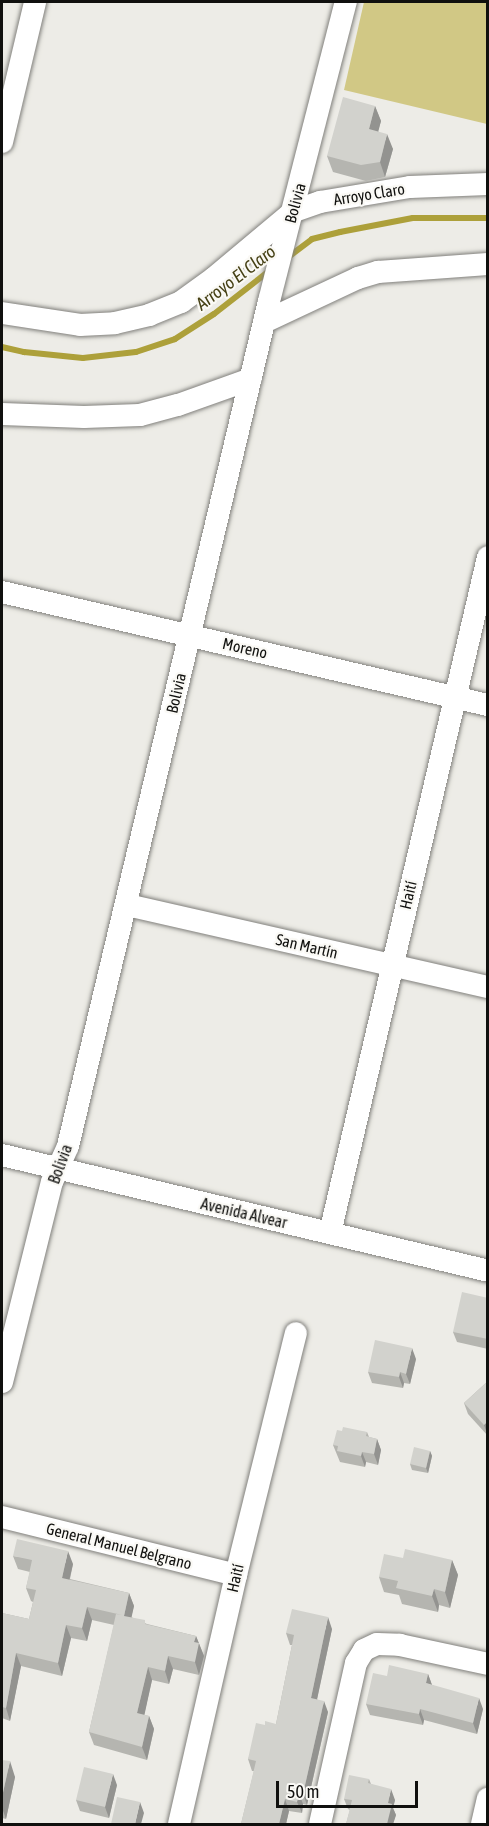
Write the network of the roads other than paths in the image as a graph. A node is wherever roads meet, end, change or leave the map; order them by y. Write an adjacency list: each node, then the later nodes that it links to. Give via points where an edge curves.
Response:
1 (35, 2): 3 (street)
2 (346, 2): 5 (street, Bolivia)
3 (2, 142)
4 (488, 184): 5 (street, Arroyo Claro, via 410,187 320,202)
5 (291, 220): 7 (street, Bolivia); 8 (street, Arroyo Claro, via 181,302 149,315 115,323 80,325)
6 (488, 264): 7 (street, via 378,272)
7 (267, 311): 9 (street, Bolivia)
8 (2, 313)
9 (251, 379): 10 (street, via 140,415); 13 (street, Bolivia)
10 (2, 414)
11 (488, 557): 14 (street, Haití)
12 (2, 592): 13 (street, Moreno)
13 (190, 635): 14 (street, Moreno); 16 (street, Bolivia)
14 (454, 697): 15 (street, Moreno); 17 (street, Haití)
15 (488, 705)
16 (127, 905): 17 (street, San Martín); 20 (street, Bolivia, via 68,1146)
17 (392, 965): 18 (street, San Martín); 21 (street, Haití)
18 (488, 987)
19 (2, 1155): 20 (street, Avenida Alvear)
20 (58, 1169): 21 (street, Avenida Alvear); 24 (street, Bolivia)
21 (330, 1233): 22 (street, Avenida Alvear)
22 (488, 1270)
23 (297, 1333): 26 (street, Haití)
24 (2, 1382)
25 (2, 1516): 26 (street, General Manuel Belgrano)
26 (236, 1575): 29 (street, Haití)
27 (488, 1664): 30 (street, via 400,1645 377,1644 364,1650 356,1663)
28 (488, 1799): 31 (street)
29 (179, 1824)
30 (320, 1824)
31 (482, 1824)

